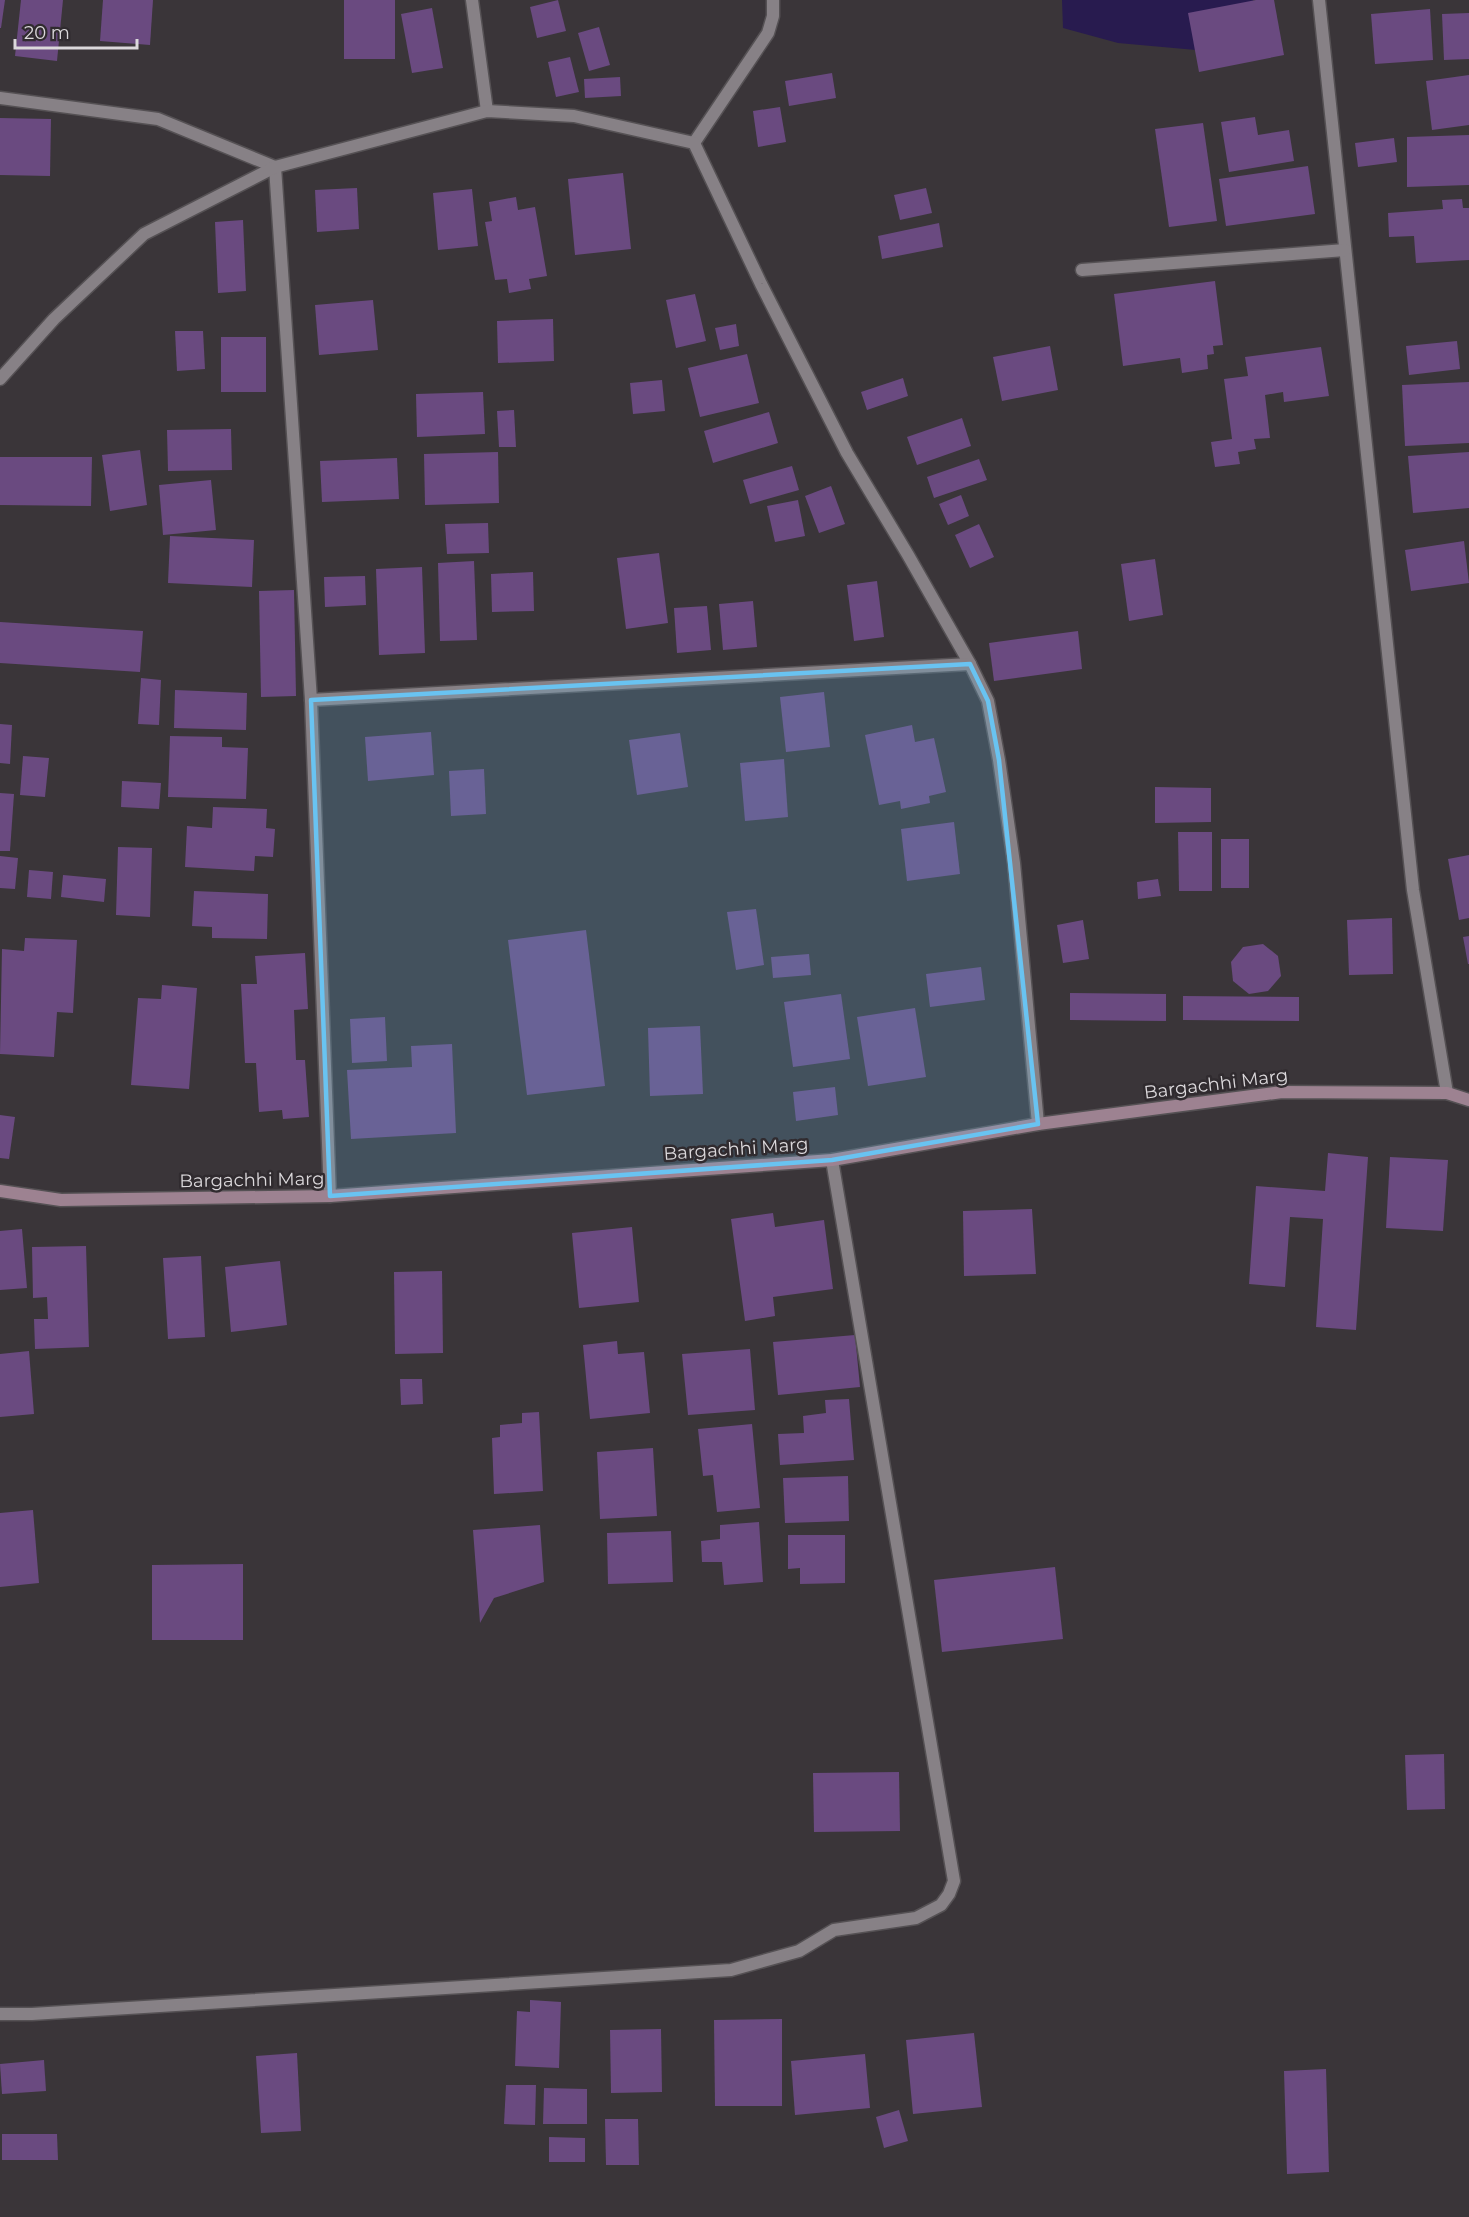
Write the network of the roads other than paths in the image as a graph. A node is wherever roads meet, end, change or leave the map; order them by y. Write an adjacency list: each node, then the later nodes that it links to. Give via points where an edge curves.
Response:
1 (472, 0): 5 (street)
2 (773, 0): 6 (street, via 768,33)
3 (1319, 0): 8 (street)
4 (0, 98): 7 (street, via 158,119)
5 (487, 111): 6 (street, via 574,116); 7 (street)
6 (694, 143): 11 (street, via 760,284 847,453)
7 (275, 167): 10 (street, via 144,234 54,319); 12 (street)
8 (1345, 250): 9 (street); 13 (street, via 1413,890)
9 (1082, 270)
10 (0, 379)
11 (970, 664): 12 (street); 15 (street, via 988,701 999,760 1014,863)
12 (311, 700): 18 (street)
13 (1447, 1094): 14 (street, Bargachhi Marg); 15 (street, Bargachhi Marg, via 1282,1092)
14 (1469, 1100)
15 (1038, 1124): 16 (street, Bargachhi Marg)
16 (832, 1160): 18 (street, Bargachhi Marg); 19 (street, via 954,1881 941,1905 916,1918 834,1930 799,1951 731,1970)
17 (0, 1191): 18 (street, Bargachhi Marg, via 61,1200)
18 (330, 1197)
19 (0, 2014)

